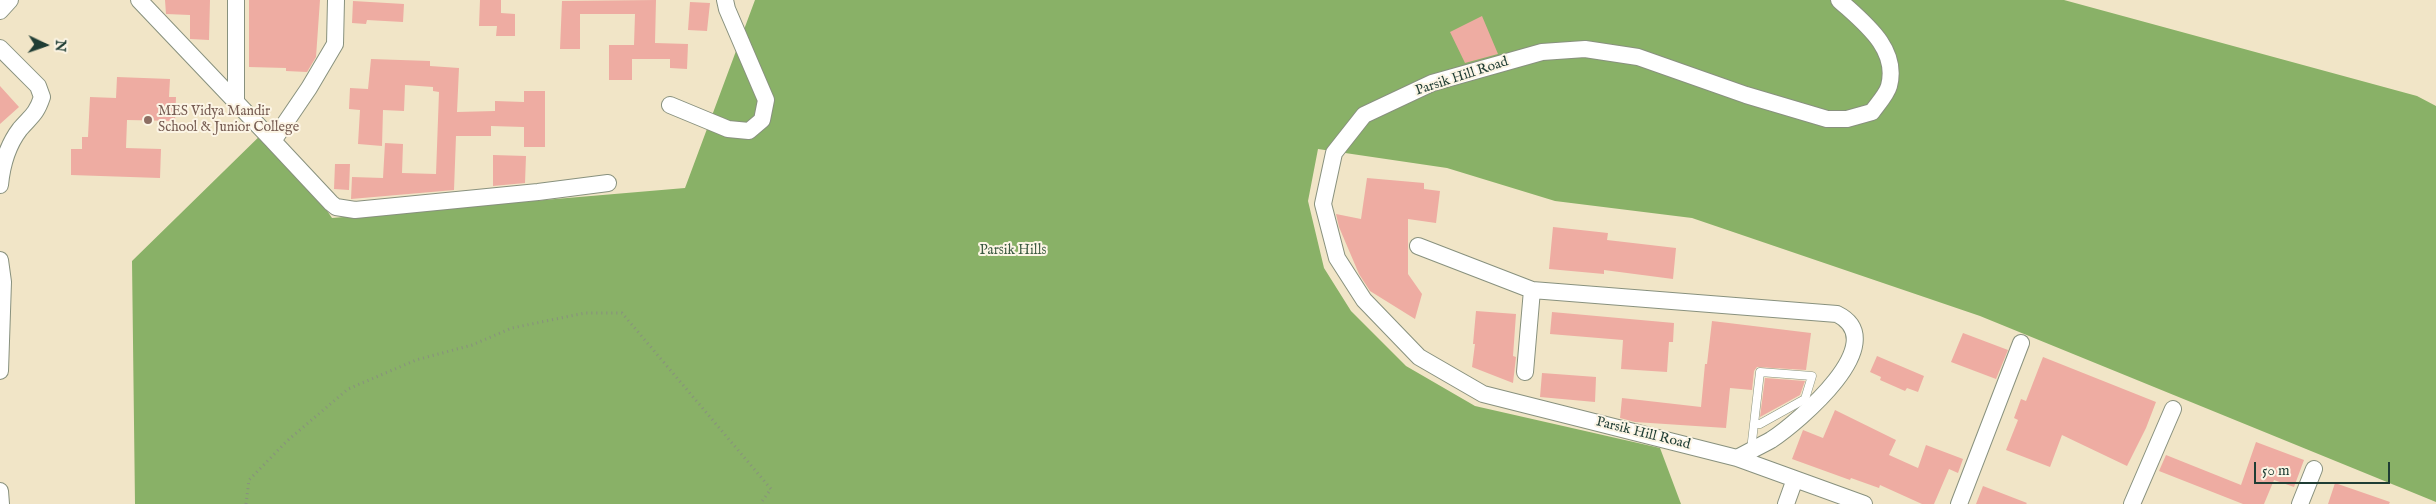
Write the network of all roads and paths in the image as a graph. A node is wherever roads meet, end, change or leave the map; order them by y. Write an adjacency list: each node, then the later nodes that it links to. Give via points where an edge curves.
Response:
1 (10, 0): 7 (street)
2 (139, 0): 9 (street)
3 (236, 0): 9 (street)
4 (336, 0): 11 (street, via 335,44 310,88)
5 (725, 0): 10 (street, via 766,100 762,120 749,131 728,129)
6 (1839, 0): 23 (street, Parsik Hill Road, via 1880,40 1890,61 1889,86 1872,112 1847,119 1827,119 1638,57 1585,49 1542,52 1432,84 1364,115 1334,153 1323,204 1336,258 1364,300 1419,357 1483,394)
7 (0, 11)
8 (0, 48): 12 (street, via 38,86 42,97 34,116 20,129)
9 (236, 103): 11 (street)
10 (670, 105)
11 (273, 141): 13 (street, via 331,203 355,210)
12 (2, 157): 14 (street)
13 (608, 183)
14 (0, 185)
15 (1418, 246): 17 (street)
16 (0, 260): 19 (street, via 3,282)
17 (1532, 290): 20 (street); 23 (street, via 1837,314 1848,320 1856,345 1851,360 1826,391 1792,424)
18 (2021, 343): 32 (street)
19 (0, 371)
20 (1526, 372)
21 (2173, 409): 33 (street)
22 (1754, 424): 22 (lane, via 1760,372 1812,376 1805,398 1760,424); 23 (lane)
23 (1744, 454): 25 (street, Parsik Hill Road)
24 (2314, 469): 34 (street)
25 (1795, 479): 30 (street); 31 (street, Parsik Hill Road)
26 (0, 491): 27 (street)
27 (1, 504)
28 (246, 504): 29 (path, via 249,480 348,389 416,360 472,345 512,328 585,313 622,312 771,488)
29 (760, 504)
30 (1786, 504)
31 (1864, 504)
32 (1959, 504)
33 (2132, 504)
34 (2300, 504)

